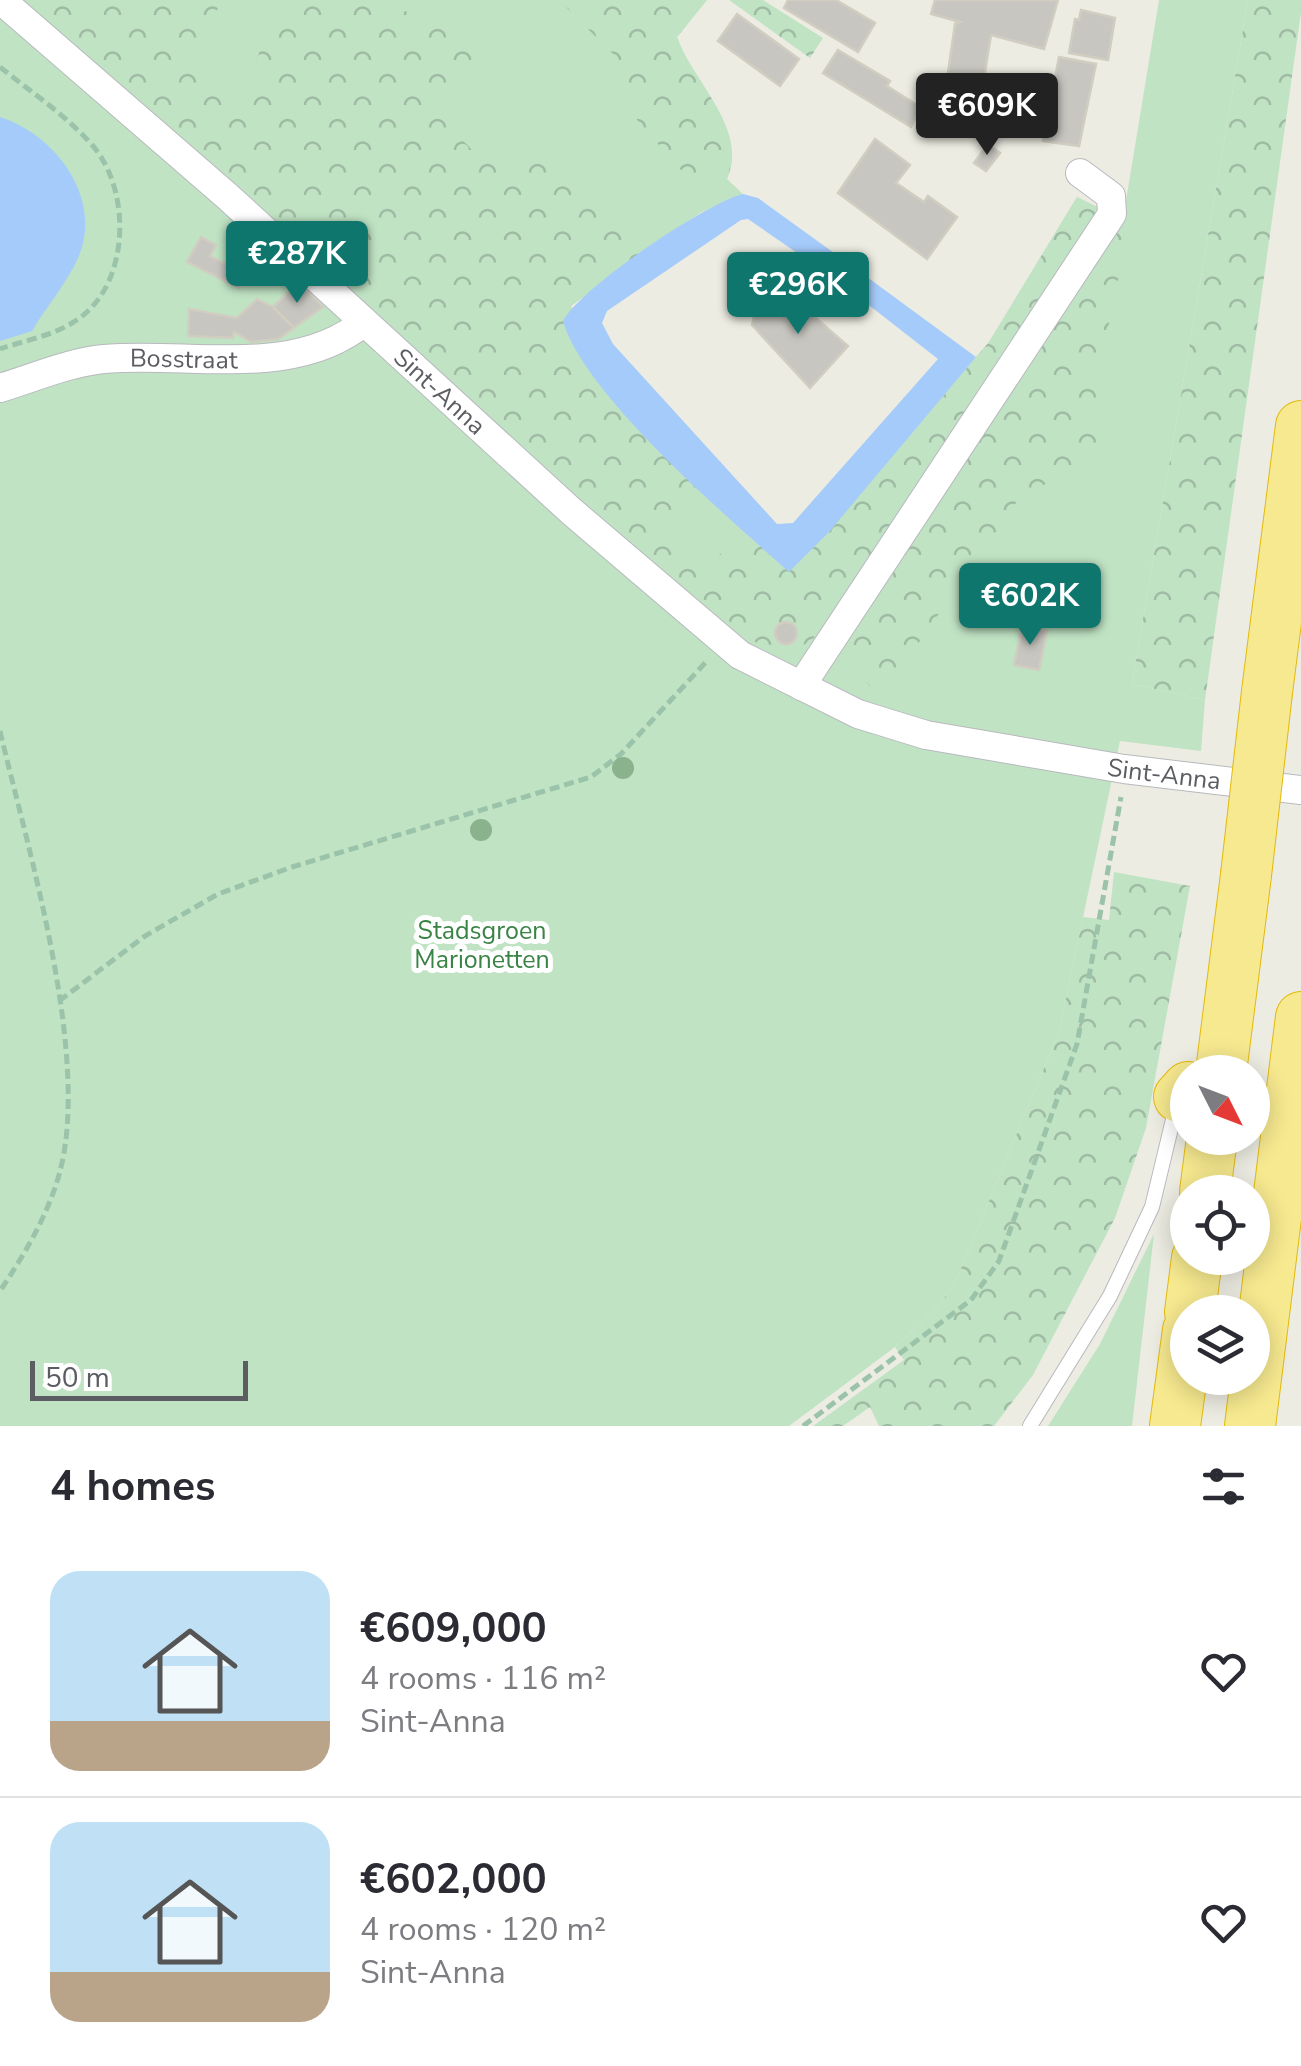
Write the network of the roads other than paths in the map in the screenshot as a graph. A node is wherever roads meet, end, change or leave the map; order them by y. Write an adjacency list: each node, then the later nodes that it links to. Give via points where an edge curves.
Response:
1 (1, 0): 3 (street, Sint-Anna)
2 (1080, 173): 6 (street, via 1111,196 1112,214)
3 (364, 322): 4 (street, Bosstraat, via 346,337 303,352 101,359); 6 (street, Sint-Anna, via 724,642)
4 (0, 388)
5 (1301, 426): 9 (highway, bridge, via 1246,875)
6 (802, 686): 7 (street, Sint-Anna, via 858,714 926,735)
7 (1301, 790)
8 (1301, 1018): 10 (highway)
9 (1206, 1055)
10 (1294, 1147): 15 (highway)
11 (1171, 1155): 13 (lane, via 1110,1296)
12 (1179, 1395): 14 (highway)
13 (1030, 1426)
14 (1175, 1426)
15 (1250, 1426)

